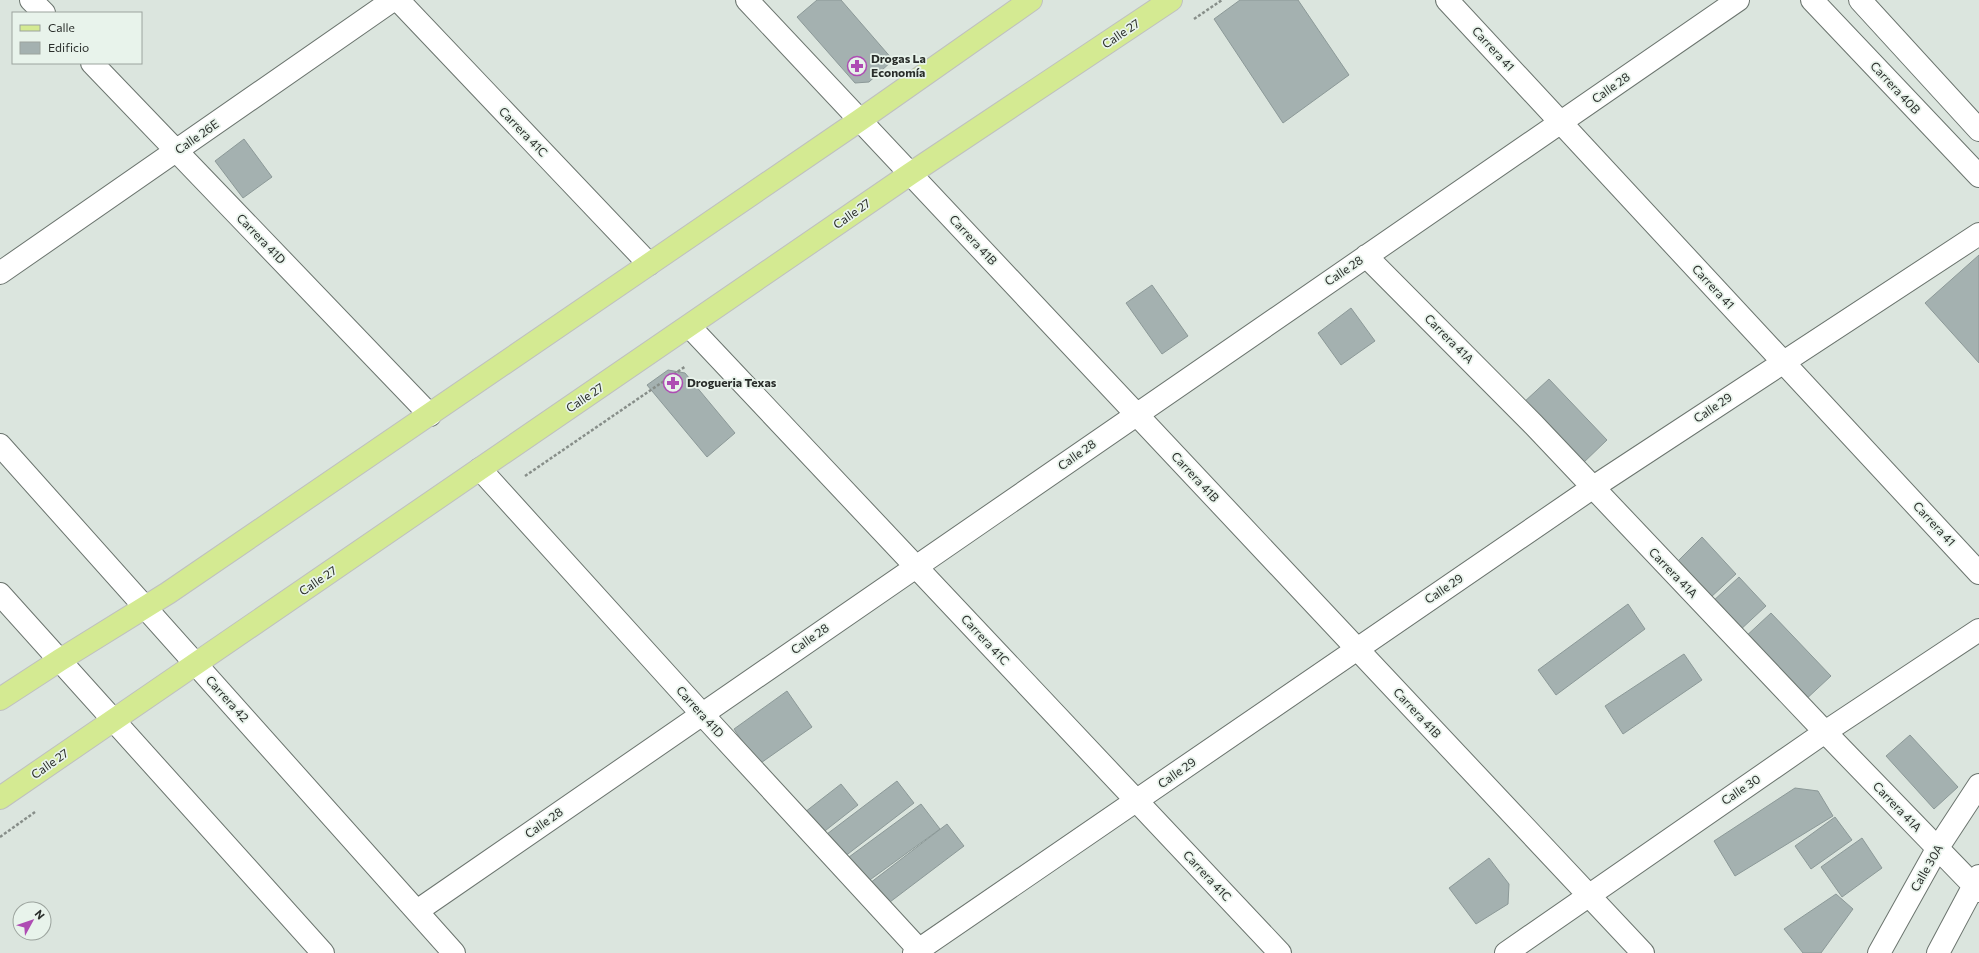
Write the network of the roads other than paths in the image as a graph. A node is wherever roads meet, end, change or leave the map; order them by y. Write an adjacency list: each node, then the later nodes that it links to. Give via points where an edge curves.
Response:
1 (31, 0): 11 (street)
2 (393, 0): 16 (street, Calle 26E)
3 (398, 0): 21 (street, Carrera 41C)
4 (747, 0): 13 (street, Carrera 41B)
5 (1031, 0): 13 (main road)
6 (1172, 0): 17 (main road, Calle 27)
7 (1447, 0): 14 (street, Carrera 41)
8 (1738, 0): 14 (street, Calle 28)
9 (1812, 0): 18 (street, Carrera 40B)
10 (1860, 0): 15 (street)
11 (43, 12)
12 (93, 64): 16 (street, Carrera 41D)
13 (860, 120): 17 (street, Carrera 41B); 21 (main road)
14 (1561, 123): 20 (street, Calle 28); 24 (street, Carrera 41)
15 (1979, 130)
16 (176, 151): 22 (street, Calle 26E); 26 (street, Carrera 41D)
17 (910, 174): 23 (main road, Calle 27); 25 (street, Carrera 41B)
18 (1979, 176)
19 (1979, 234): 24 (street, Calle 29)
20 (1366, 256): 25 (street, Calle 28); 29 (street, Carrera 41A, via 1534,425)
21 (649, 264): 26 (main road)
22 (0, 274)
23 (690, 327): 28 (main road, Calle 27); 30 (street, Carrera 41C)
24 (1783, 362): 29 (street, Calle 29); 31 (street, Carrera 41)
25 (1136, 414): 30 (street, Calle 28); 35 (street, Carrera 41B)
26 (430, 415): 33 (main road)
27 (0, 445): 33 (street, Carrera 42)
28 (480, 469): 37 (main road, Calle 27); 39 (street, Carrera 41D)
29 (1592, 488): 35 (street, Calle 29); 41 (street, Carrera 41A)
30 (916, 567): 39 (street, Calle 28); 44 (street, Carrera 41C)
31 (1979, 573)
32 (0, 594): 36 (street)
33 (146, 608): 36 (main road); 37 (street, Carrera 42)
34 (1979, 630): 41 (street, Calle 30)
35 (1357, 649): 44 (street, Calle 29); 47 (street, Carrera 41B)
36 (60, 660): 38 (main road); 40 (street)
37 (196, 664): 40 (main road, Calle 27); 48 (street, Carrera 42)
38 (0, 699)
39 (702, 714): 48 (street, Calle 28); 49 (street, Carrera 41D)
40 (114, 720): 43 (main road, Calle 27); 50 (street)
41 (1825, 732): 45 (street, Carrera 41A); 47 (street, Calle 30)
42 (1979, 785): 45 (street, Calle 30A)
43 (0, 798)
44 (1137, 801): 49 (street, Calle 29); 52 (street, Carrera 41C)
45 (1937, 849): 46 (street, Carrera 41A); 55 (street, Calle 30A)
46 (1977, 884): 56 (street)
47 (1588, 895): 53 (street, Calle 30); 54 (street, Carrera 41B)
48 (417, 911): 51 (street, Carrera 42)
49 (919, 952)
50 (323, 953)
51 (454, 953)
52 (1280, 953)
53 (1506, 953)
54 (1643, 953)
55 (1879, 953)
56 (1938, 953)

